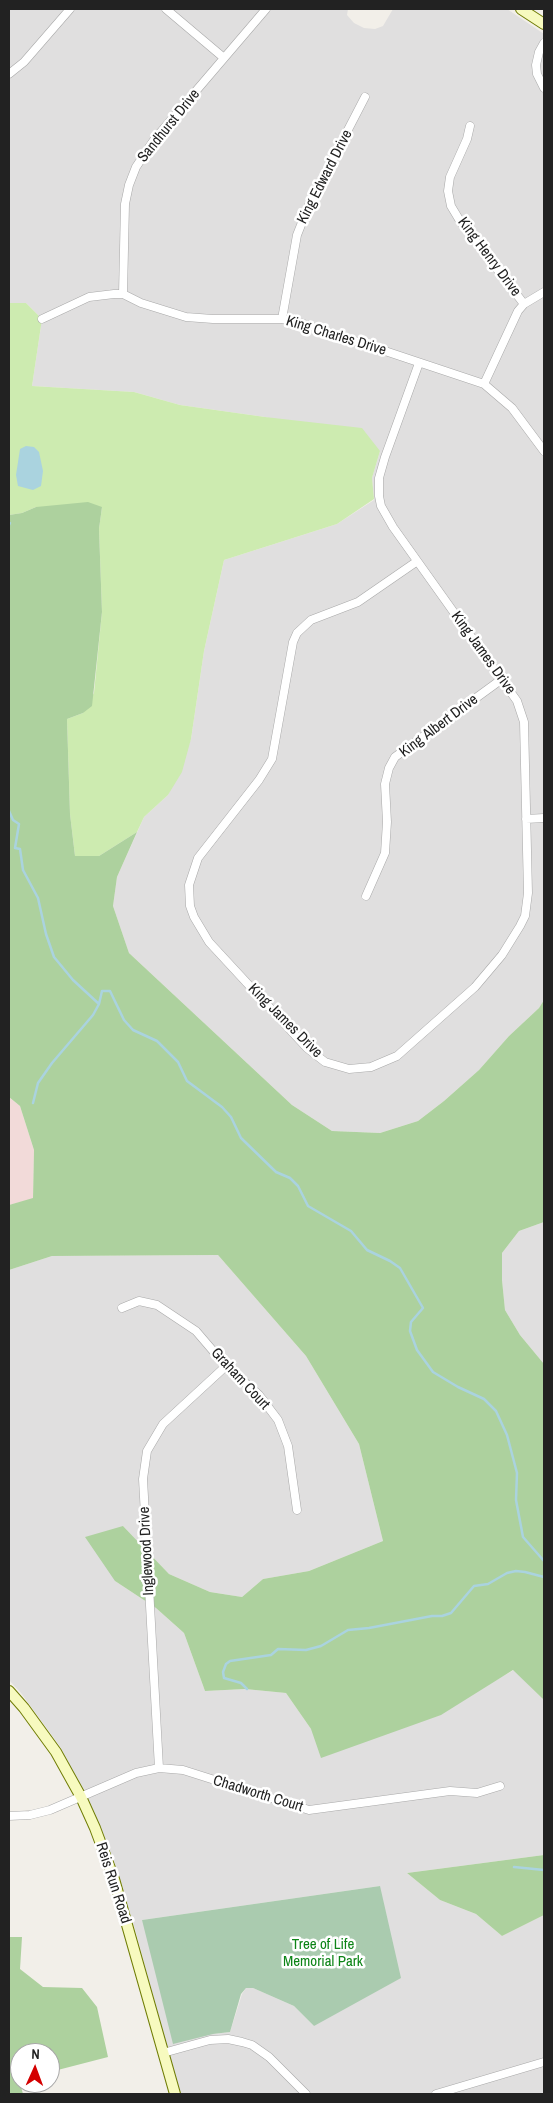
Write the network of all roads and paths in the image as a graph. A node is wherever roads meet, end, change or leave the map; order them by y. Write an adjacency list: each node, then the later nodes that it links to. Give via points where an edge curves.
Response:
1 (70, 9): 8 (street, via 24,62)
2 (166, 9): 7 (street)
3 (266, 9): 7 (street, Sandhurst Drive)
4 (521, 9): 5 (street)
5 (544, 24)
6 (544, 43): 9 (street, via 536,65)
7 (224, 58): 13 (street, Sandhurst Drive, via 154,140 132,176 124,211)
8 (9, 74)
9 (544, 88)
10 (365, 97): 16 (street, King Edward Drive, via 299,229)
11 (470, 126): 14 (street, King Henry Drive, via 450,177 448,191 452,206)
12 (544, 292): 14 (street)
13 (123, 294): 15 (street, King Charles Drive, via 89,297); 16 (street, King Charles Drive, via 192,318)
14 (524, 304): 18 (street, via 513,320)
15 (42, 318)
16 (282, 319): 17 (street, King Charles Drive)
17 (419, 363): 18 (street, King Charles Drive); 20 (street, King James Drive, via 385,457 379,488 386,516)
18 (484, 384): 19 (street, King Charles Drive, via 512,408)
19 (544, 451)
20 (416, 562): 21 (street, King James Drive); 23 (street, King James Drive, via 358,602 311,620 297,633 272,759 260,780 194,866 189,885 194,917 209,942 315,1055 349,1069 372,1068 397,1056 475,987 514,936 527,906)
21 (502, 679): 23 (street, King James Drive, via 517,701 524,722); 24 (street, King Albert Drive, via 395,757 385,784 387,822 384,853)
22 (544, 818): 23 (street)
23 (526, 819)
24 (366, 896)
25 (122, 1308): 26 (street, Graham Court, via 139,1301 157,1305 196,1331)
26 (226, 1366): 27 (street, Graham Court, via 259,1395 278,1420 288,1446); 29 (street, Inglewood Drive, via 163,1424 147,1451 144,1480)
27 (298, 1510)
28 (9, 1690): 31 (street, Reis Run Road, via 56,1752)
29 (159, 1768): 30 (street, Chadworth Court, via 183,1770 309,1810 450,1791 478,1793); 31 (street, Chadworth Court, via 136,1773)
30 (500, 1786)
31 (81, 1797): 32 (street, Chadworth Court, via 40,1813); 33 (street, Reis Run Road, via 114,1880)
32 (9, 1816)
33 (164, 2053): 35 (street, Reis Run Road); 36 (street, via 210,2040 242,2042 268,2057)
34 (544, 2062): 37 (street)
35 (175, 2094)
36 (306, 2094)
37 (436, 2094)

